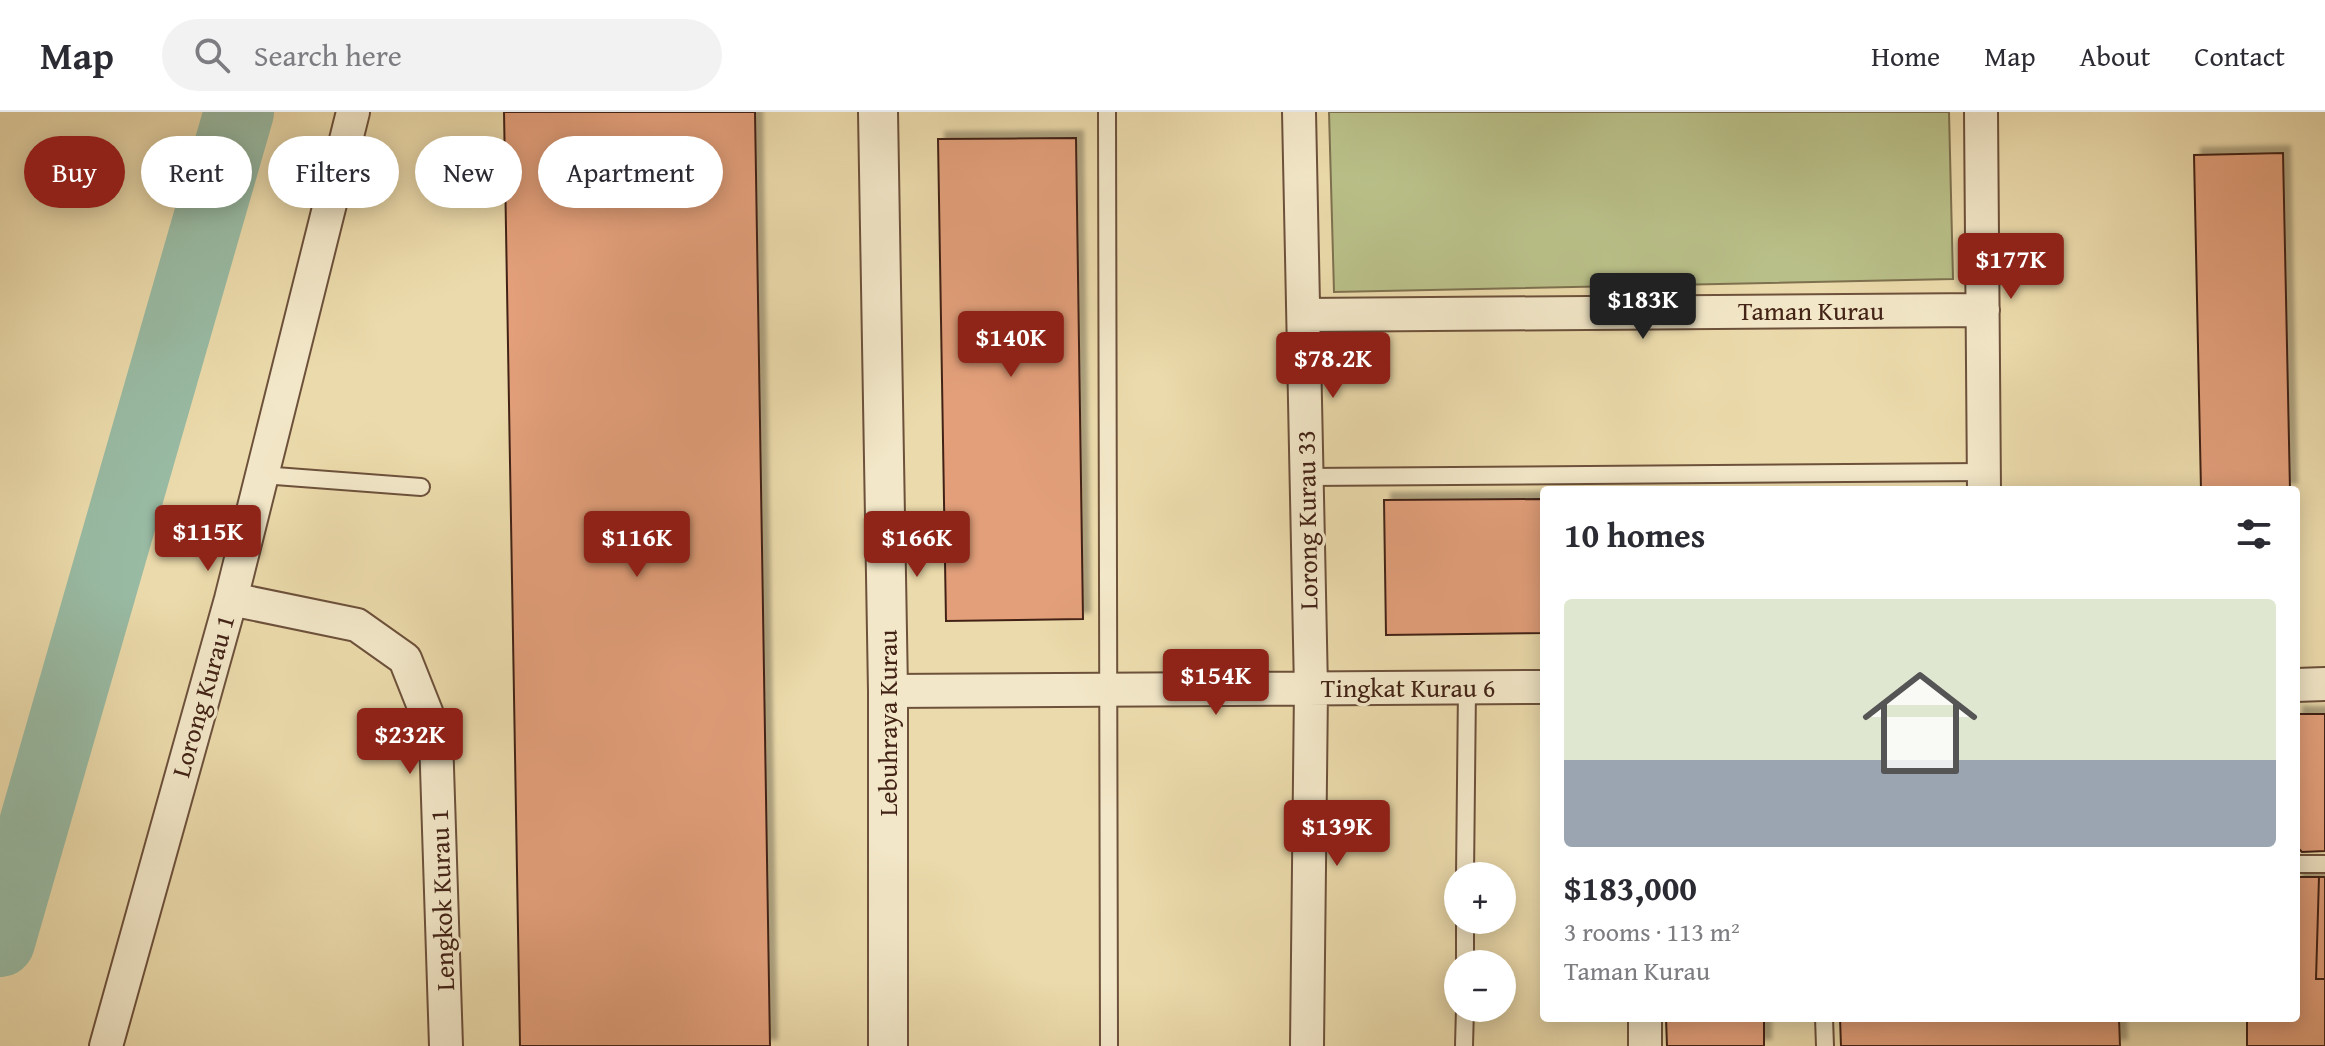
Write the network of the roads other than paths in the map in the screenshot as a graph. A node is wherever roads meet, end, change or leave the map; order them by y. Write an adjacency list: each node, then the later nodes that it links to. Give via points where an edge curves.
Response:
1 (353, 112): 8 (street, Lorong Kurau 1)
2 (878, 112): 19 (street, Lebuhraya Kurau)
3 (1107, 112): 17 (lane)
4 (1299, 112): 7 (street, Lorong Kurau 33)
5 (1981, 112): 6 (street)
6 (1983, 310): 7 (street, Taman Kurau); 10 (street)
7 (1304, 315): 9 (street, Lorong Kurau 33)
8 (262, 475): 11 (lane); 12 (street, Lorong Kurau 1)
9 (1307, 477): 10 (lane); 18 (street, Lorong Kurau 33)
10 (1984, 481)
11 (421, 487)
12 (231, 599): 26 (street, Lorong Kurau 1); 27 (street, Lengkok Kurau 1, via 357,625 405,659 436,737)
13 (2325, 684): 14 (street)
14 (2300, 685)
15 (1540, 687): 16 (street, Tingkat Kurau 6)
16 (1467, 688): 18 (street, Tingkat Kurau 6); 20 (lane)
17 (1109, 689): 18 (street, Tingkat Kurau 6); 19 (street, Tingkat Kurau 6); 29 (lane)
18 (1311, 689): 30 (street, Lorong Kurau 33)
19 (888, 691): 28 (street, Lebuhraya Kurau)
20 (1465, 862)
21 (2300, 864): 22 (lane)
22 (2325, 864)
23 (1465, 1022): 31 (lane)
24 (1645, 1022): 32 (street)
25 (1824, 1022): 33 (lane)
26 (106, 1046)
27 (446, 1046)
28 (888, 1046)
29 (1109, 1046)
30 (1307, 1046)
31 (1464, 1046)
32 (1645, 1046)
33 (1825, 1046)

